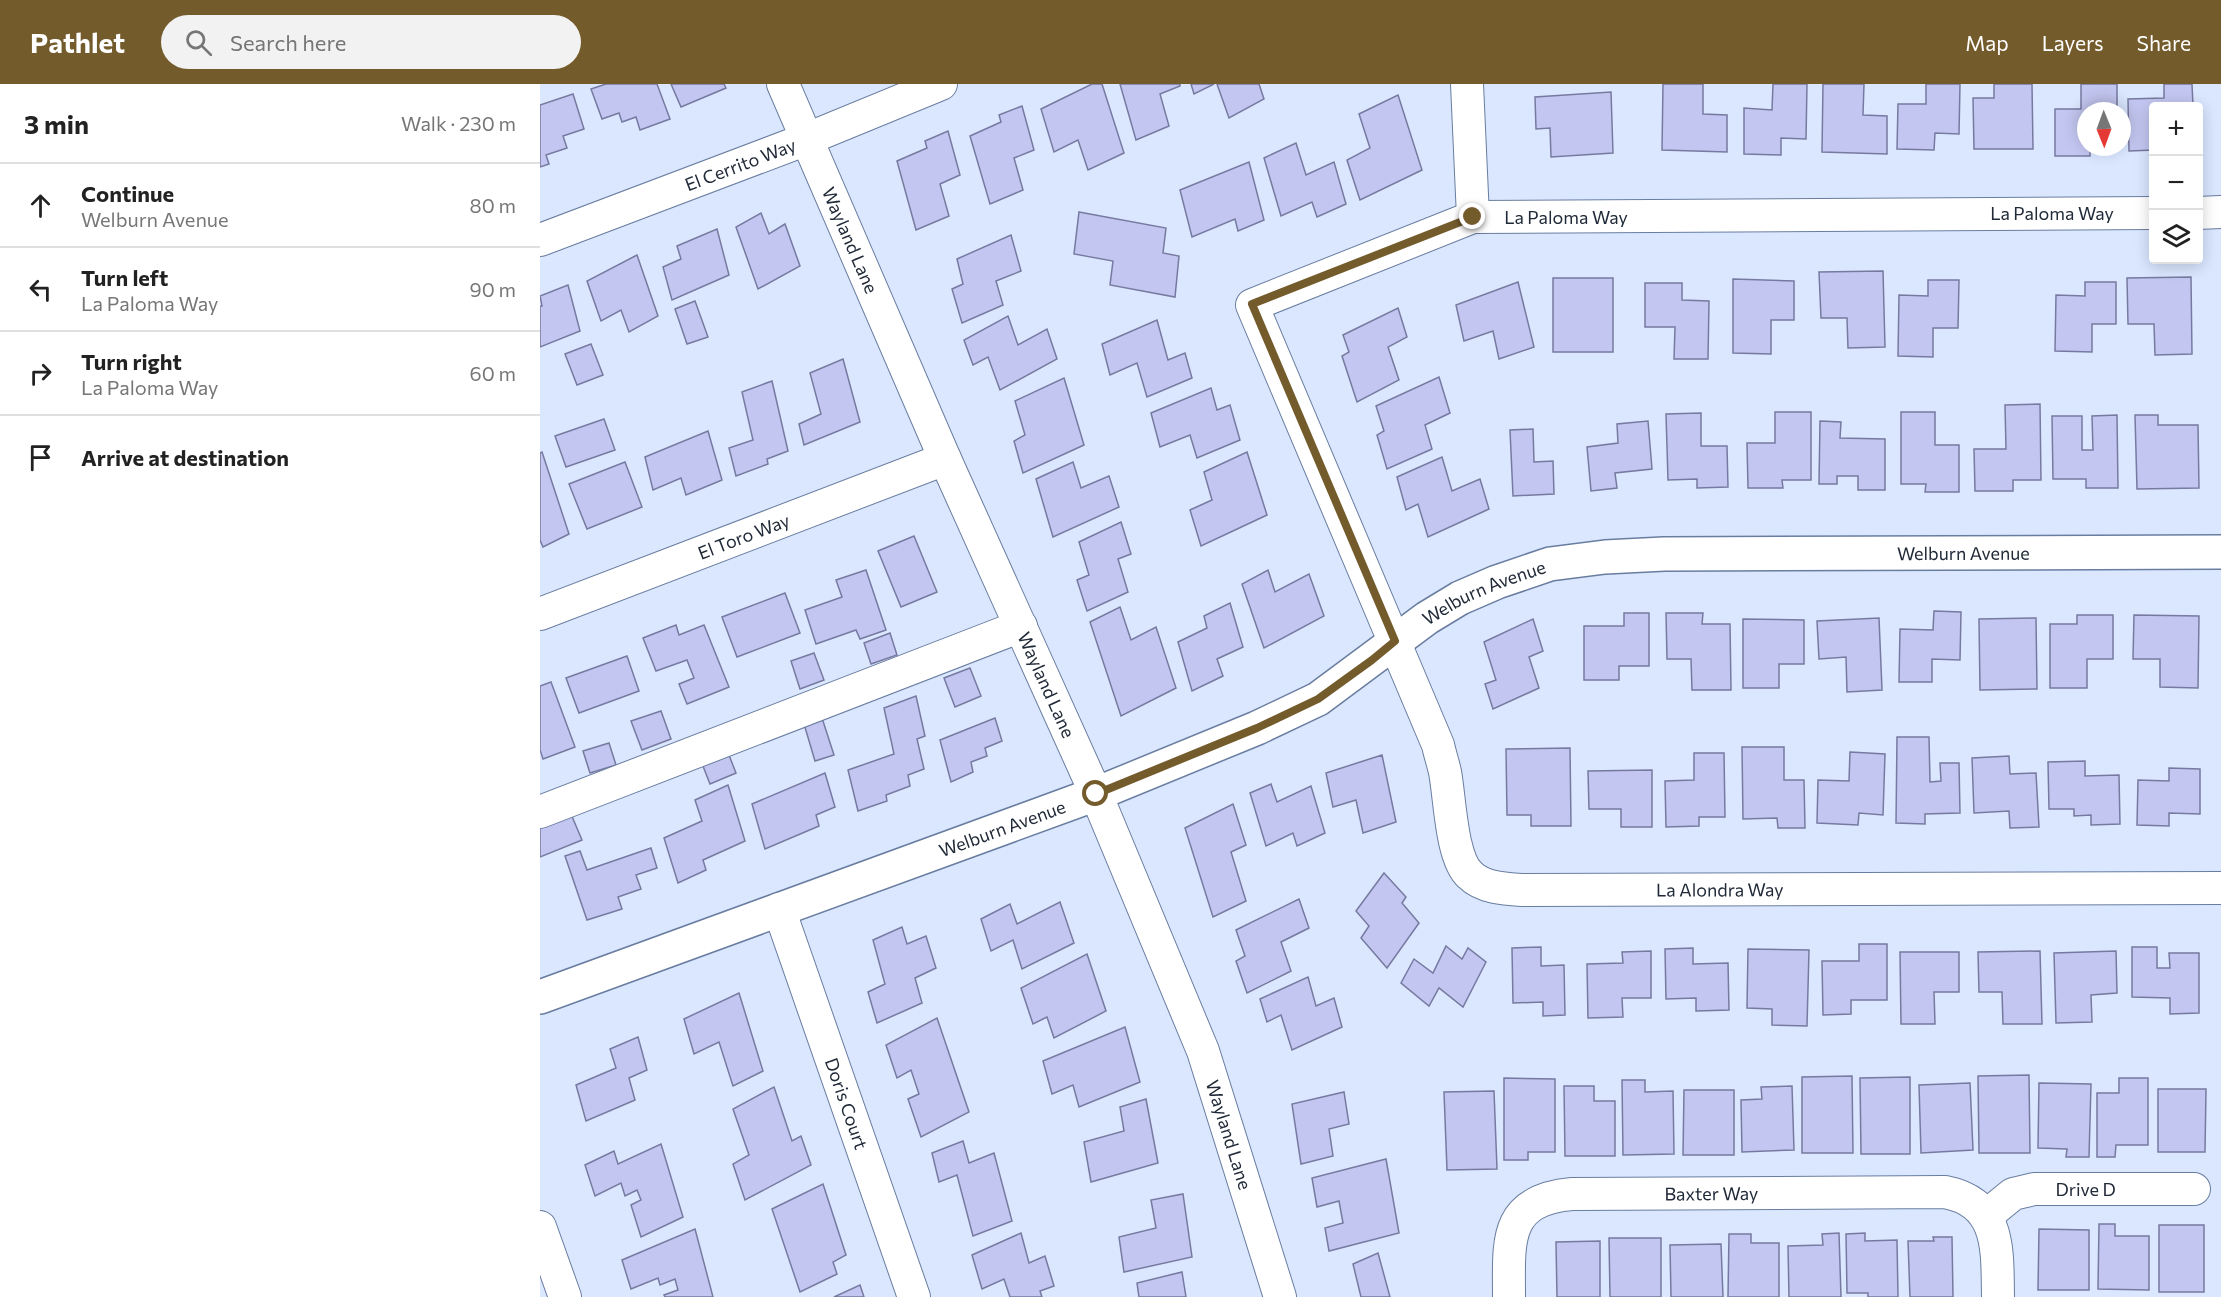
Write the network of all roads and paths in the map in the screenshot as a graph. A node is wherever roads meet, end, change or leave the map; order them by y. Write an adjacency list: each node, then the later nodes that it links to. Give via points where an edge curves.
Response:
1 (783, 84): 4 (street, Wayland Lane)
2 (940, 84): 4 (street, El Cerrito Way)
3 (1467, 84): 8 (street)
4 (807, 139): 9 (street, El Cerrito Way); 10 (street, Wayland Lane)
5 (2221, 212): 7 (street)
6 (2149, 213): 8 (street, La Paloma Way)
7 (2203, 213)
8 (1473, 217): 14 (street, La Paloma Way, via 1252,304)
9 (540, 240)
10 (945, 459): 12 (street, El Toro Way); 13 (street, Wayland Lane)
11 (2221, 552): 14 (main road, Welburn Avenue, via 1605,557 1550,564 1497,582 1460,598)
12 (540, 614)
13 (1021, 626): 15 (street, Wayland Lane); 16 (street)
14 (1395, 641): 15 (main road, Welburn Avenue, via 1318,699); 17 (street, La Alondra Way, via 1438,745 1462,867 1487,885 1523,890)
15 (1096, 794): 18 (main road, Welburn Avenue); 25 (street, Wayland Lane, via 1203,1051)
16 (540, 812)
17 (2221, 888)
18 (778, 909): 19 (main road, Welburn Avenue); 24 (street, Doris Court)
19 (540, 997)
20 (2194, 1189): 21 (street, Drive D, via 2034,1189 2013,1194)
21 (1986, 1216): 26 (street, Baxter Way, via 1959,1195 1946,1192 1551,1196 1534,1203 1512,1231); 27 (street, via 1997,1244)
22 (540, 1227): 23 (street)
23 (565, 1297)
24 (914, 1297)
25 (1280, 1297)
26 (1509, 1297)
27 (1998, 1297)

